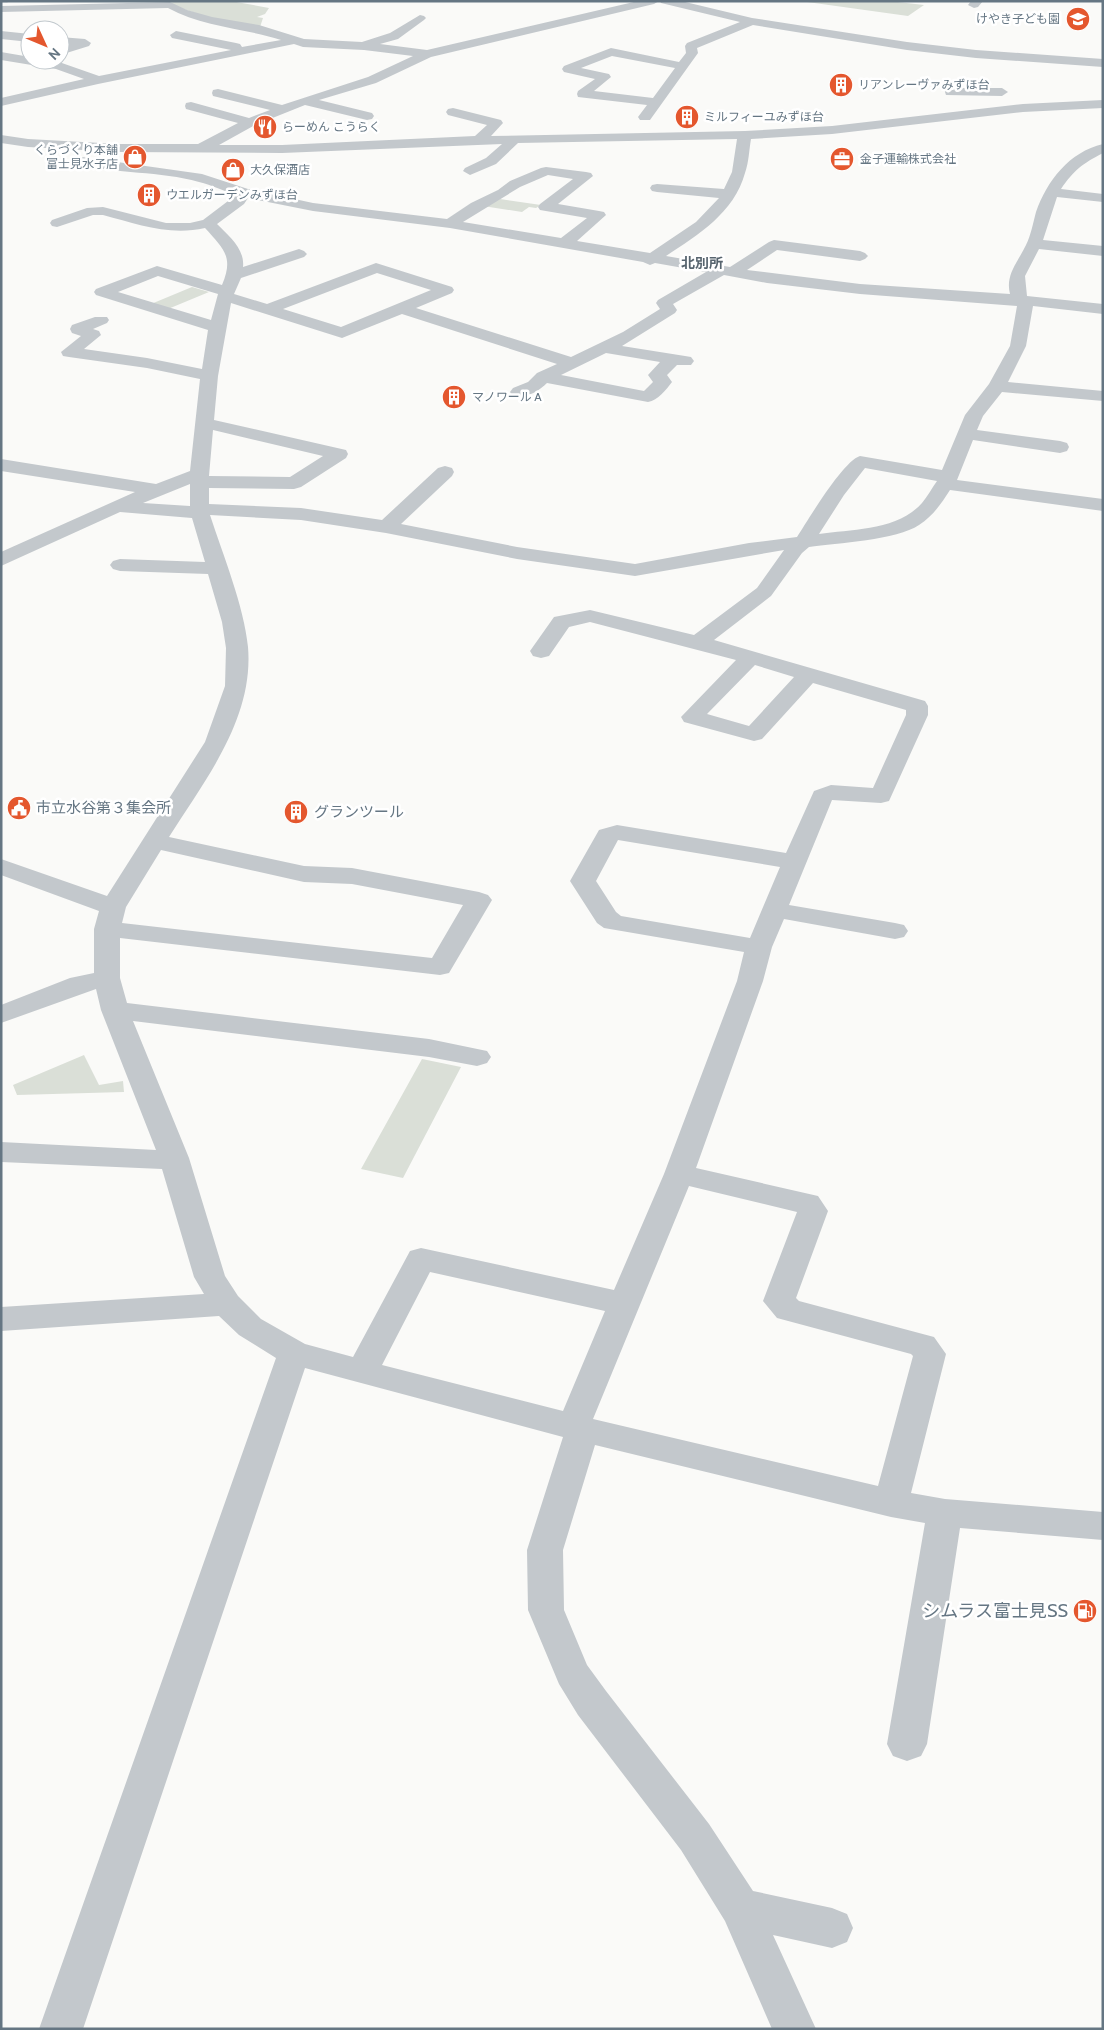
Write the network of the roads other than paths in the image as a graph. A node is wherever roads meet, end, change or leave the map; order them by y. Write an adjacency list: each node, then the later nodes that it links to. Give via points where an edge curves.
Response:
1 (654, 1): 18 (street)
2 (665, 1): 5 (street)
3 (754, 7): 5 (street)
4 (1, 10): 13 (street, via 170,5 210,20 259,29)
5 (730, 16): 7 (street)
6 (420, 18): 15 (street, via 394,36)
7 (752, 21): 9 (street); 22 (street, via 691,46 692,53)
8 (828, 22): 9 (street)
9 (811, 30): 21 (street, via 940,50)
10 (2, 35): 12 (street)
11 (176, 35): 17 (street)
12 (20, 37)
13 (292, 41): 15 (street); 17 (street)
14 (70, 42): 16 (street, via 85,43)
15 (364, 46): 18 (street)
16 (70, 48)
17 (249, 49): 24 (street)
18 (428, 54): 26 (street, via 372,80)
19 (1, 56): 20 (street)
20 (20, 58)
21 (1103, 63)
22 (683, 66): 28 (street); 28 (street, via 611,52 568,69 605,77 583,94)
23 (70, 70): 24 (street)
24 (98, 80): 27 (street)
25 (218, 93): 32 (street)
26 (304, 101): 32 (street); 35 (street)
27 (1, 102)
28 (657, 102): 38 (street)
29 (1103, 104): 31 (street)
30 (191, 106): 36 (street)
31 (1023, 108): 34 (street); 34 (street, via 998,88 950,88 955,97)
32 (282, 109): 36 (street)
33 (453, 112): 41 (street, via 496,123)
34 (982, 112): 37 (street, via 832,130)
35 (367, 116)
36 (250, 122): 44 (street)
37 (746, 135): 38 (street); 50 (street, via 736,154 738,176)
38 (626, 137): 40 (street)
39 (1, 139): 42 (street)
40 (515, 139): 41 (street); 45 (street, via 492,161)
41 (480, 140): 44 (street, via 347,148)
42 (28, 143): 44 (street); 46 (street, via 80,160)
43 (1103, 148): 48 (street, via 1073,165)
44 (198, 149): 46 (street)
45 (470, 171)
46 (167, 172): 49 (street, via 202,178)
47 (657, 188): 50 (street)
48 (1052, 192): 51 (street); 56 (street)
49 (244, 193): 53 (street, via 239,201); 54 (street, via 313,207)
50 (728, 194): 60 (street, via 710,219)
51 (1103, 198)
52 (57, 223): 53 (street, via 92,211 103,211 166,228)
53 (208, 223): 62 (street, via 229,245 236,259)
54 (450, 224): 55 (street); 55 (street, via 515,184 546,171 586,176 545,207 599,215)
55 (564, 244): 60 (street)
56 (1034, 244): 57 (street); 64 (street, via 1017,276 1017,293)
57 (1103, 252)
58 (299, 254): 62 (street)
59 (860, 256): 61 (street, via 774,245)
60 (650, 260): 61 (street)
61 (726, 272): 64 (street, via 860,288); 70 (street, via 664,303 669,310)
62 (234, 275): 63 (street)
63 (226, 294): 66 (street); 69 (street); 69 (street, via 157,271 102,292)
64 (1021, 300): 67 (street); 74 (street, via 1025,306 1018,346)
65 (402, 308): 66 (street, via 342,333); 66 (street, via 446,290 376,268); 71 (street)
66 (269, 309)
67 (1103, 309)
68 (101, 320): 72 (street, via 78,329 93,335 70,352)
69 (217, 327): 72 (street)
70 (605, 348): 71 (street); 73 (street, via 679,360 657,375 663,382 648,397)
71 (572, 363): 73 (street)
72 (209, 376): 77 (street)
73 (543, 377): 75 (street, via 534,386)
74 (997, 386): 76 (street); 78 (street, via 974,415)
75 (519, 392)
76 (1103, 396)
77 (205, 423): 82 (street); 82 (street, via 339,454 294,483)
78 (968, 434): 79 (street); 83 (street)
79 (1060, 447)
80 (1, 465): 84 (street)
81 (445, 472): 88 (street)
82 (200, 478): 84 (street); 87 (street)
83 (947, 480): 85 (street); 90 (street, via 928,508 910,522 884,531); 90 (street, via 860,462)
84 (158, 490): 86 (street)
85 (1103, 505)
86 (117, 506): 87 (street); 92 (street)
87 (200, 511): 88 (street, via 301,514); 94 (street)
88 (386, 527): 91 (street, via 517,553 635,570)
89 (742, 531): 91 (street)
90 (804, 541): 91 (street); 95 (street, via 764,592 704,638)
91 (726, 553)
92 (1, 560)
93 (120, 565): 94 (street)
94 (217, 568): 99 (street, via 233,622 237,648 236,686 217,742)
95 (705, 644): 96 (street, via 590,616 562,622); 97 (street)
96 (541, 651)
97 (750, 658): 98 (street); 98 (street, via 692,717 754,734)
98 (809, 674): 100 (street, via 917,706 917,716 881,796 831,792 822,796)
99 (153, 841): 103 (street); 103 (street, via 304,874 352,876 478,900 440,967)
100 (794, 862): 102 (street); 105 (street, via 617,832 608,835 583,881 606,917 613,922)
101 (2, 868): 103 (street)
102 (774, 910): 104 (street); 105 (street)
103 (110, 918): 106 (street)
104 (896, 931)
105 (759, 947): 112 (street, via 750,981)
106 (107, 978): 107 (street); 108 (street, via 80,984)
107 (115, 1010): 109 (street, via 429,1048); 111 (street)
108 (1, 1015)
109 (477, 1057)
110 (1, 1152): 111 (street, via 153,1160)
111 (174, 1158): 113 (street, via 210,1277)
112 (679, 1174): 114 (street); 119 (street, via 807,1203 813,1211 779,1301 788,1310 922,1345 930,1354)
113 (227, 1304): 115 (street); 116 (street, via 250,1327)
114 (624, 1304): 117 (street, via 422,1259); 118 (street)
115 (1, 1319)
116 (294, 1353): 117 (street); 125 (street)
117 (362, 1372): 118 (street)
118 (578, 1428): 119 (street); 123 (street, via 545,1550 546,1610 572,1673 695,1837)
119 (891, 1503): 120 (street)
120 (945, 1513): 121 (street); 122 (street)
121 (1103, 1526)
122 (907, 1744)
123 (740, 1908): 124 (street); 126 (street)
124 (832, 1928)
125 (61, 2029)
126 (794, 2029)

